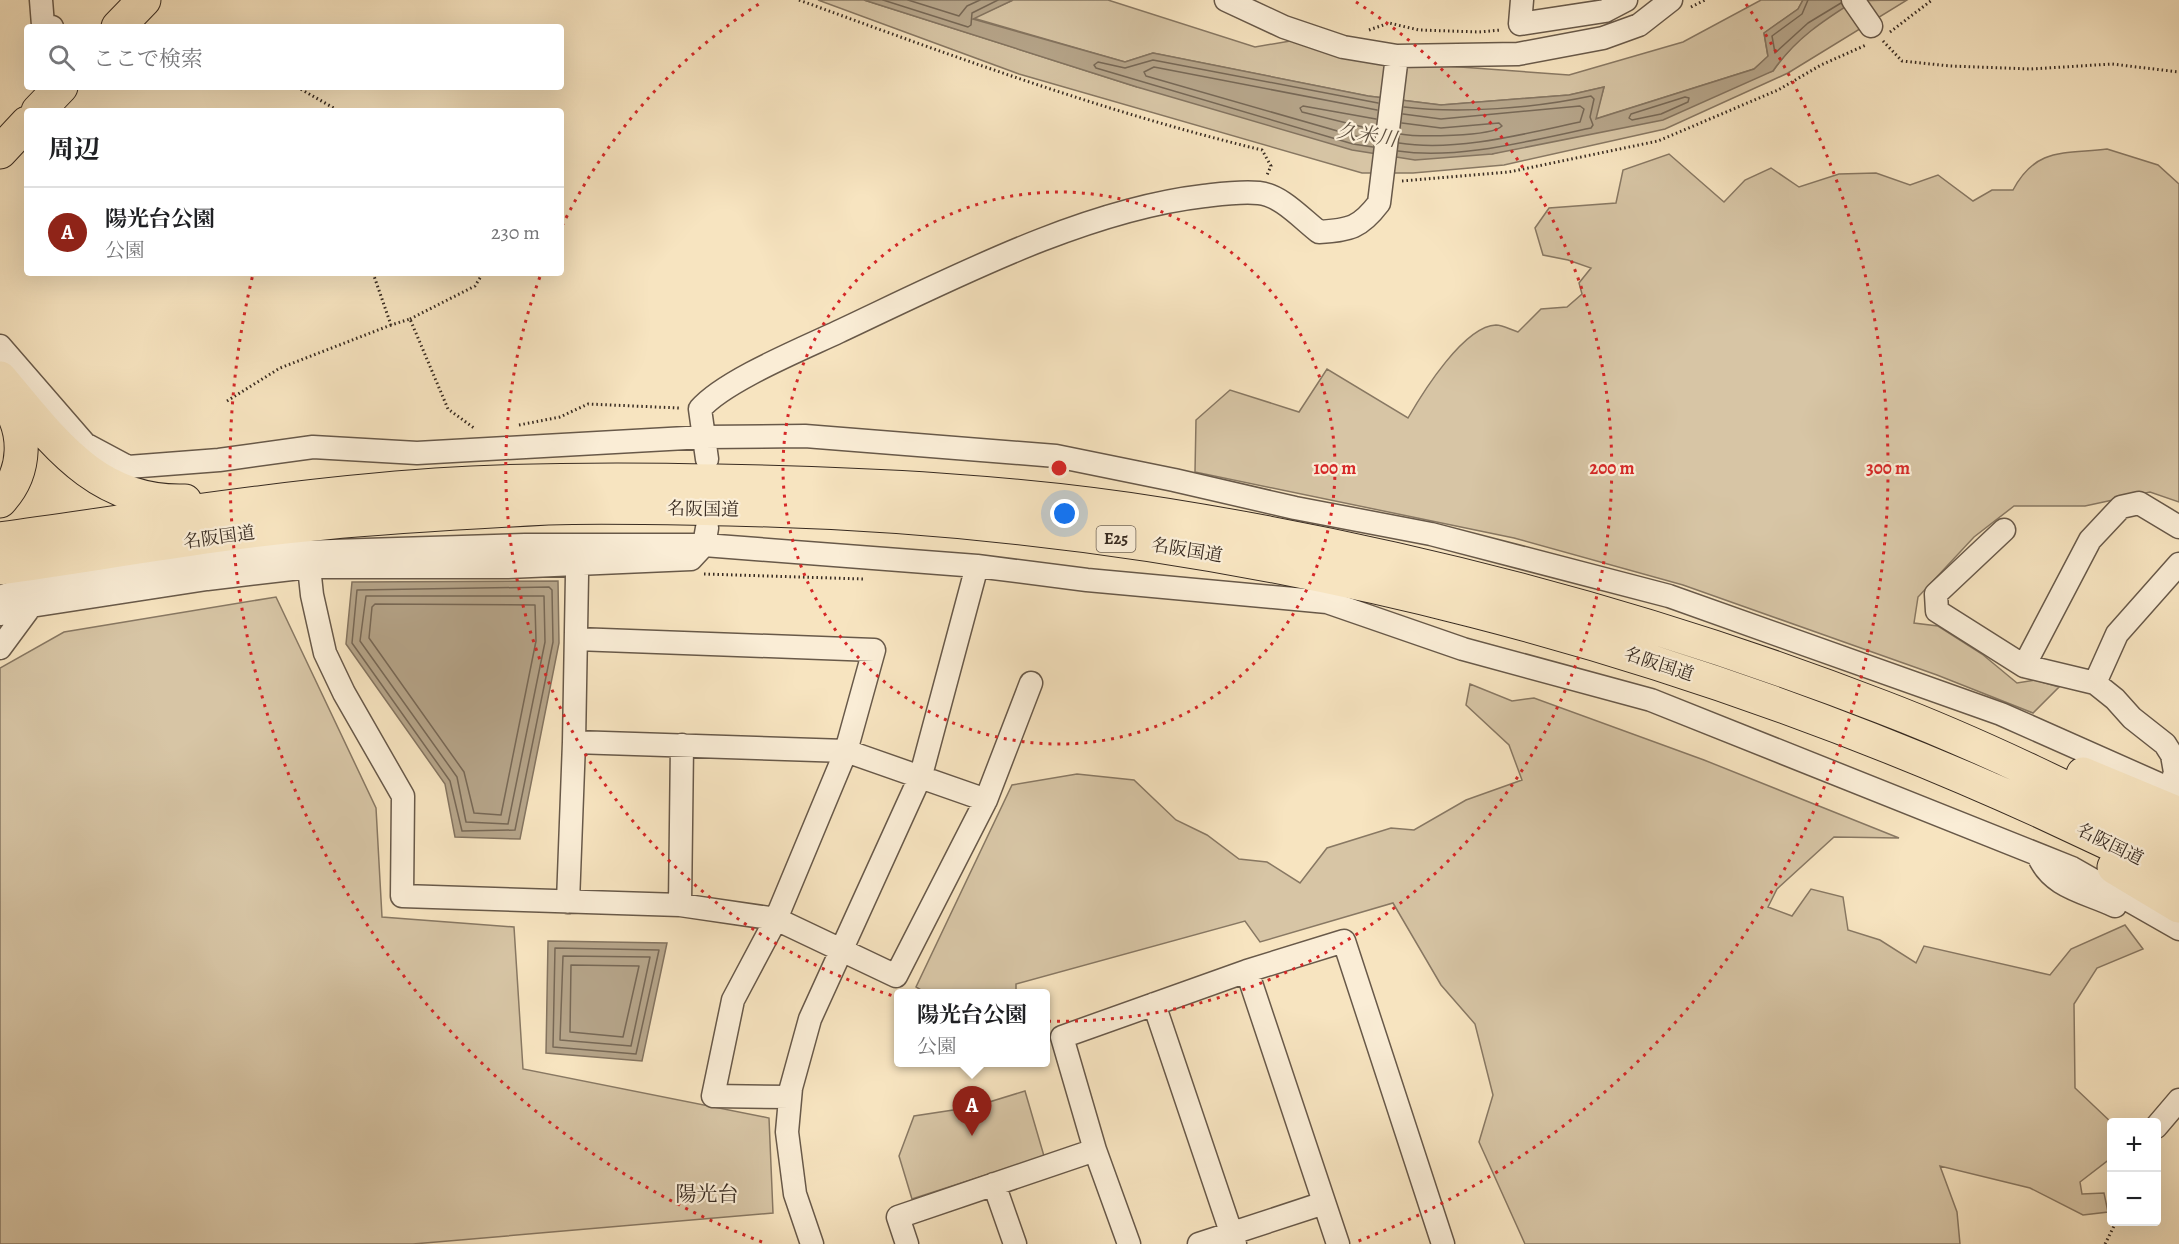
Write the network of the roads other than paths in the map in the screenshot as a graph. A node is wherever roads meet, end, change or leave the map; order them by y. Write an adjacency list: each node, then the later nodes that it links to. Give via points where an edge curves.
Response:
1 (41, 0): 8 (street)
2 (144, 0): 9 (highway)
3 (1226, 0): 11 (street, via 1333,44)
4 (1522, 0): 5 (street, via 1520,24 1605,11)
5 (1626, 0)
6 (1671, 0): 11 (street, via 1639,25 1603,38 1518,54)
7 (1853, 0): 10 (street)
8 (43, 24)
9 (121, 24)
10 (1876, 32)
11 (1397, 56): 19 (street, via 1379,203 1365,221 1347,230 1319,232 1273,197 1259,193 1221,194 1131,210 1061,234 974,268 783,358 709,398 700,409)
12 (58, 90): 13 (highway)
13 (41, 108)
14 (24, 126): 15 (highway)
15 (0, 152)
16 (0, 346): 19 (street, via 85,444 128,467 313,447 417,453)
17 (0, 378): 20 (highway, via 53,441 84,470 118,489 154,499 205,500 393,480 489,475 574,473)
18 (0, 395): 21 (highway, via 18,423 21,453 14,483)
19 (705, 448): 45 (street, via 805,436 1056,456 1431,534 1669,596 1813,645 2001,714)
20 (671, 480): 25 (highway, 名阪国道 / E25, via 432,485); 40 (highway, 名阪国道 / E25, via 901,488 1038,498 1164,514 1411,563 1532,594 1654,629)
21 (0, 501)
22 (2179, 527): 37 (street, via 2139,503 2121,507 2090,540)
23 (2004, 530): 37 (street, via 1936,594 1937,611)
24 (706, 536): 27 (street); 28 (street, via 691,559 508,567); 31 (street, via 301,552 26,588)
25 (0, 539)
26 (2179, 564): 39 (street, via 2117,634)
27 (977, 566): 44 (street); 48 (street, via 1327,602 1463,649 1651,700)
28 (309, 567): 32 (street); 50 (street, via 326,653 344,693 403,796 402,896)
29 (0, 568): 36 (highway, 名阪国道 / E25, via 319,524 440,514 664,508 892,515 1161,545 1277,565 1517,621)
30 (577, 575): 34 (street)
31 (0, 597)
32 (31, 606): 33 (street); 35 (street)
33 (0, 614)
34 (576, 639): 41 (street); 43 (street, via 874,650)
35 (0, 648)
36 (1632, 654): 49 (highway, 名阪国道 / E25, via 1758,697 1965,778 2103,839); 52 (highway, via 1966,791 2052,833)
37 (2024, 666): 39 (street)
38 (1031, 683): 46 (street)
39 (2095, 683): 45 (street, via 2165,744 2172,755)
40 (1884, 708): 45 (highway, via 2102,781); 47 (highway, 名阪国道 / E25, via 2015,765)
41 (574, 742): 42 (street); 50 (street)
42 (682, 746): 43 (street); 51 (street)
43 (846, 751): 44 (street); 53 (street)
44 (921, 776): 46 (street); 56 (street)
45 (2176, 799)
46 (986, 800): 56 (street, via 896,976)
47 (2179, 844)
48 (2038, 854): 54 (street, via 2072,868); 55 (street, via 2043,868 2063,885 2126,911)
49 (2179, 878)
50 (568, 902): 51 (street)
51 (680, 905): 53 (street)
52 (2179, 906)
53 (776, 919): 56 (street); 59 (street, via 733,1000 713,1096)
54 (2179, 929)
55 (2179, 942)
56 (842, 949): 59 (street, via 810,1018)
57 (1247, 971): 58 (street); 64 (street); 72 (street, via 1344,941)
58 (1154, 1004): 62 (street, via 1062,1037); 65 (street)
59 (790, 1097): 66 (street, via 787,1132 795,1194)
60 (2179, 1100): 61 (street)
61 (2161, 1122)
62 (1095, 1150): 63 (street); 69 (street)
63 (994, 1184): 67 (street, via 898,1217); 68 (street)
64 (1324, 1203): 65 (street); 71 (street)
65 (1233, 1239): 70 (street)
66 (812, 1244)
67 (907, 1244)
68 (1016, 1244)
69 (1129, 1244)
70 (1198, 1244)
71 (1338, 1244)
72 (1443, 1244)

